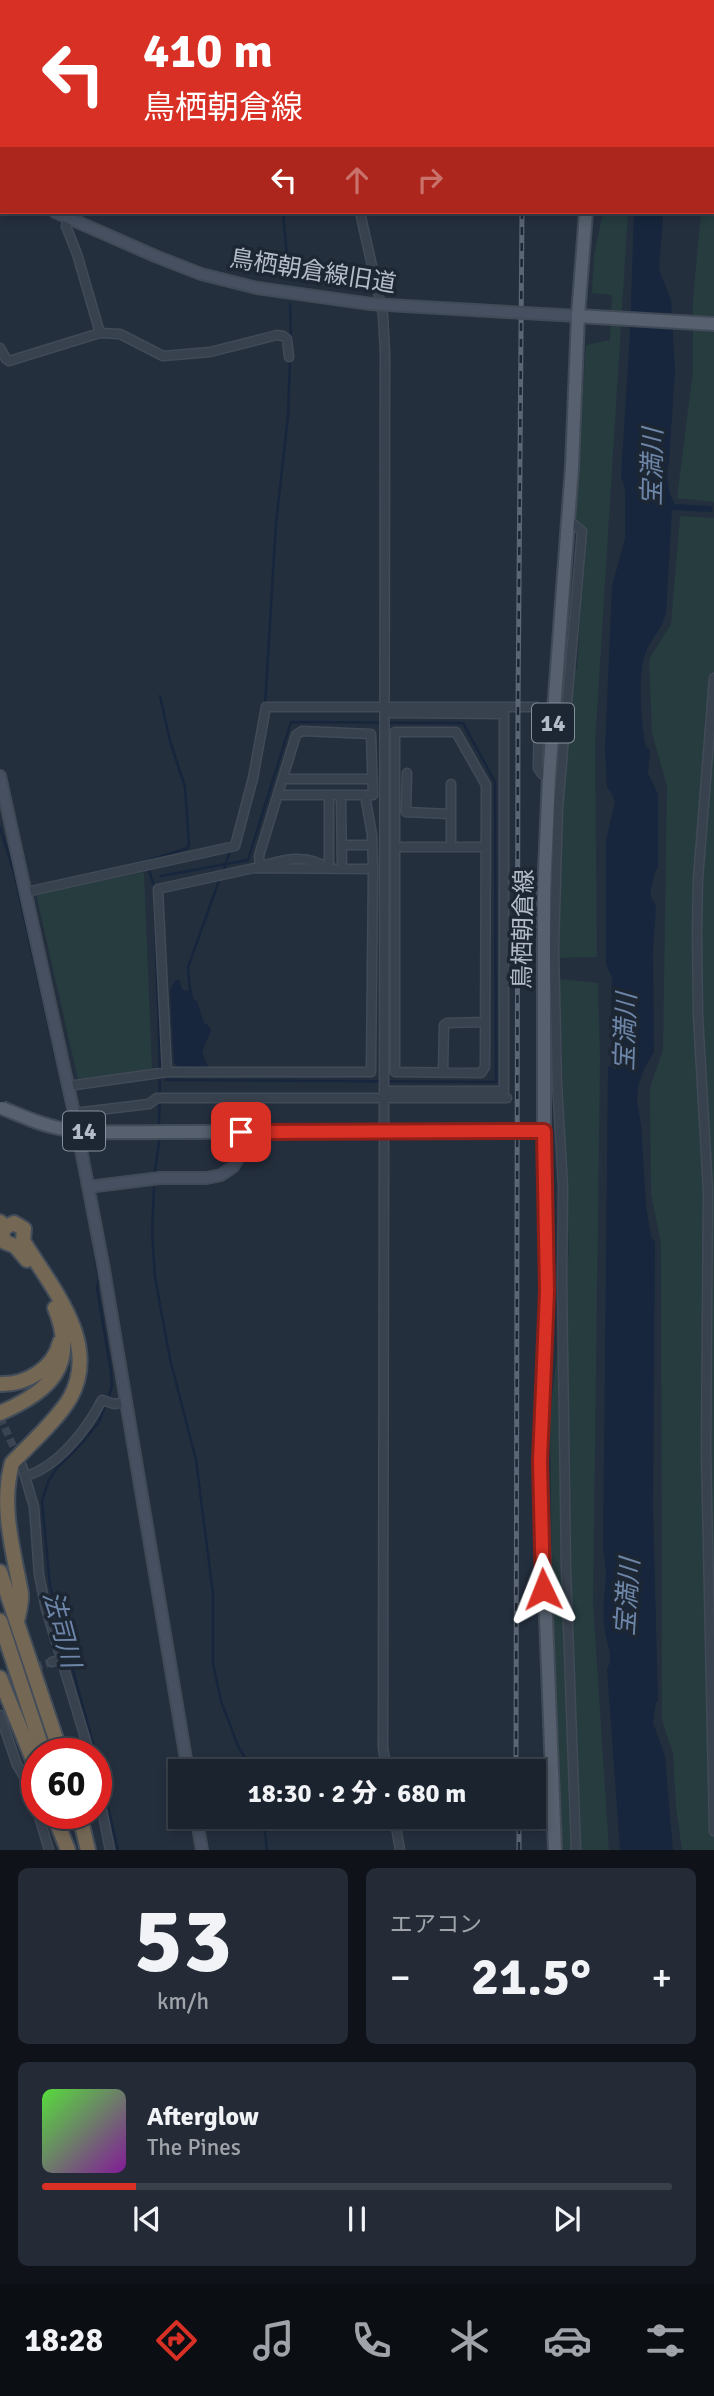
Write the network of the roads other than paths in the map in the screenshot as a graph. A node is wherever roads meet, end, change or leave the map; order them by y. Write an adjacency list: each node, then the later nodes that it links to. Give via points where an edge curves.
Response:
1 (59, 214): 4 (street, 鳥栖朝倉線旧道)
2 (360, 214): 12 (street, via 383,315 385,354)
3 (589, 214): 5 (main road, 鳥栖朝倉線)
4 (68, 219): 5 (street, 鳥栖朝倉線旧道, bridge, via 201,274 257,288 371,304); 7 (street, via 66,226)
5 (578, 316): 6 (main road); 10 (main road, 鳥栖朝倉線 / 14)
6 (714, 324)
7 (100, 333): 8 (street, via 9,361); 9 (street, via 120,334 163,356 210,352 277,335 288,344)
8 (0, 348)
9 (289, 357)
10 (568, 520): 17 (main road, 鳥栖朝倉線 / 14); 93 (street, via 582,531 558,808 554,948)
11 (714, 678): 62 (street, via 697,932 708,1191)
12 (384, 707): 13 (street); 25 (street); 37 (street, via 266,706 235,846)
13 (464, 710): 14 (street); 17 (street, via 536,707 538,768); 42 (street, via 504,713 504,1091)
14 (393, 713)
15 (407, 773): 27 (street, via 407,812)
16 (0, 776): 37 (street)
17 (549, 778): 47 (main road, 鳥栖朝倉線 / 14)
18 (283, 779): 19 (street); 19 (street, via 296,735 302,731 371,734); 21 (street)
19 (373, 779): 24 (street)
20 (451, 784): 27 (street)
21 (278, 795): 22 (street); 33 (street, via 259,856)
22 (329, 795): 23 (street); 34 (street)
23 (341, 795): 24 (street); 28 (street)
24 (369, 795): 25 (street); 29 (street)
25 (384, 796): 26 (street); 42 (street)
26 (396, 796): 30 (street); 32 (street, via 395,732 456,732 486,785)
27 (450, 814): 31 (street)
28 (342, 845): 29 (street); 35 (street)
29 (372, 845): 36 (street)
30 (395, 847): 31 (street); 40 (street, via 395,1072)
31 (451, 847): 32 (street)
32 (486, 847): 38 (street)
33 (260, 867): 34 (street); 39 (street, via 158,888)
34 (329, 869): 35 (street)
35 (342, 869): 36 (street)
36 (373, 869): 39 (street, via 371,1072)
37 (26, 892): 41 (street)
38 (485, 1022): 40 (street, via 444,1025); 40 (street, via 484,1071)
39 (167, 1072): 41 (street)
40 (443, 1073)
41 (68, 1086): 45 (street)
42 (384, 1094): 43 (street); 45 (street, via 157,1098 149,1104); 46 (street)
43 (507, 1098)
44 (1, 1107): 48 (main road, 14, bridge, via 62,1129)
45 (74, 1113): 50 (street)
46 (384, 1124)
47 (537, 1131): 48 (main road, 14, bridge); 92 (main road, 鳥栖朝倉線, via 547,1291 540,1461)
48 (241, 1132): 50 (street, via 239,1157 220,1175)
49 (384, 1141): 76 (street)
50 (88, 1187): 57 (street)
51 (0, 1208): 52 (highway)
52 (5, 1225): 53 (highway, via 5,1242)
53 (19, 1243): 54 (highway); 55 (highway)
54 (60, 1302): 59 (highway, via 71,1350 63,1378 27,1411); 66 (highway, via 80,1346 78,1380 61,1411 12,1463 2,1489 2,1523 22,1596)
55 (63, 1327): 56 (highway, via 58,1349 34,1376); 58 (highway, via 63,1357 54,1376 43,1390)
56 (0, 1384)
57 (126, 1402): 61 (street, via 102,1400 74,1441 46,1466); 75 (street)
58 (0, 1413)
59 (0, 1422)
60 (22, 1466): 61 (street)
61 (26, 1476): 67 (street, via 34,1507 39,1575)
62 (708, 1566): 64 (street); 85 (street)
63 (0, 1572): 66 (highway)
64 (714, 1586)
65 (0, 1621): 72 (highway)
66 (17, 1621): 73 (highway)
67 (62, 1658): 68 (street); 74 (street)
68 (52, 1662)
69 (0, 1678): 71 (highway)
70 (0, 1715): 77 (street)
71 (24, 1738)
72 (39, 1738)
73 (56, 1738)
74 (85, 1738)
75 (186, 1759)
76 (385, 1759)
77 (21, 1772)
78 (43, 1829): 86 (street)
79 (60, 1829): 87 (highway)
80 (64, 1829): 87 (highway)
81 (83, 1829): 88 (highway)
82 (106, 1829): 89 (street)
83 (198, 1829): 90 (street)
84 (396, 1829): 91 (street)
85 (714, 1831)
86 (49, 1850)
87 (69, 1850)
88 (88, 1850)
89 (110, 1850)
90 (202, 1850)
91 (400, 1850)
92 (555, 1850)
93 (576, 1850)

